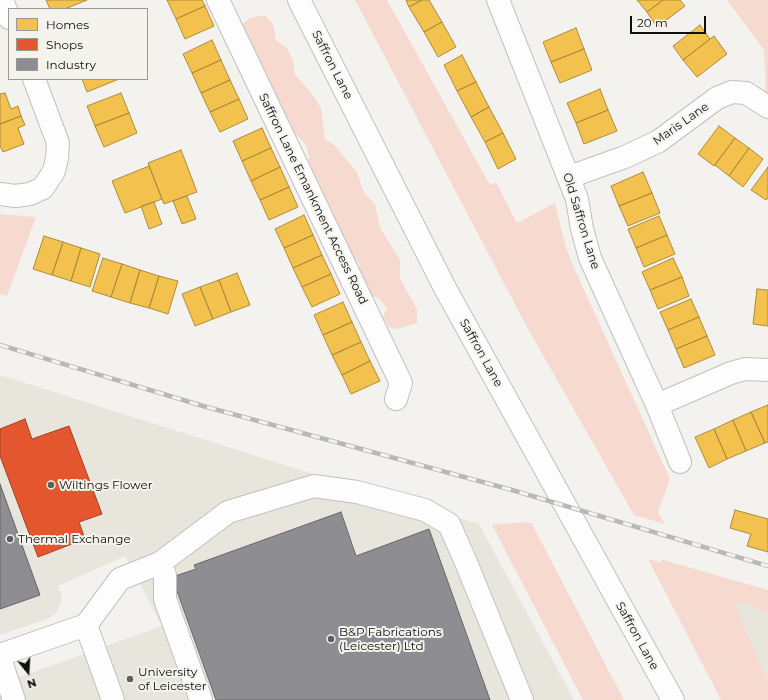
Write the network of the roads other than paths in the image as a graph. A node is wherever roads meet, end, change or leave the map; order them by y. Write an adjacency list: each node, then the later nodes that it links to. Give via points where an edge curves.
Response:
1 (2, 0): 5 (street)
2 (218, 0): 11 (street, Saffron Lane Emankment Access Road, via 401,383)
3 (299, 0): 22 (street, Saffron Lane, via 444,288)
4 (498, 0): 8 (street, Old Saffron Lane)
5 (8, 15)
6 (34, 80): 9 (street, via 58,143 54,171 43,188 30,194)
7 (768, 107): 8 (street, Maris Lane, via 746,93 732,92 717,98 659,141 625,157)
8 (569, 177): 12 (street, Old Saffron Lane, via 577,199 590,258)
9 (0, 194)
10 (768, 370): 12 (street, via 744,369 731,373)
11 (396, 399)
12 (657, 405): 13 (street, Old Saffron Lane)
13 (680, 462)
14 (160, 563): 15 (street, via 120,579); 20 (street, via 165,575 165,599); 21 (street, via 228,512 314,486 357,492 425,510 449,524)
15 (86, 625): 16 (street); 19 (street)
16 (0, 655)
17 (0, 659): 18 (street)
18 (14, 700)
19 (113, 700)
20 (201, 700)
21 (522, 700)
22 (673, 700)

